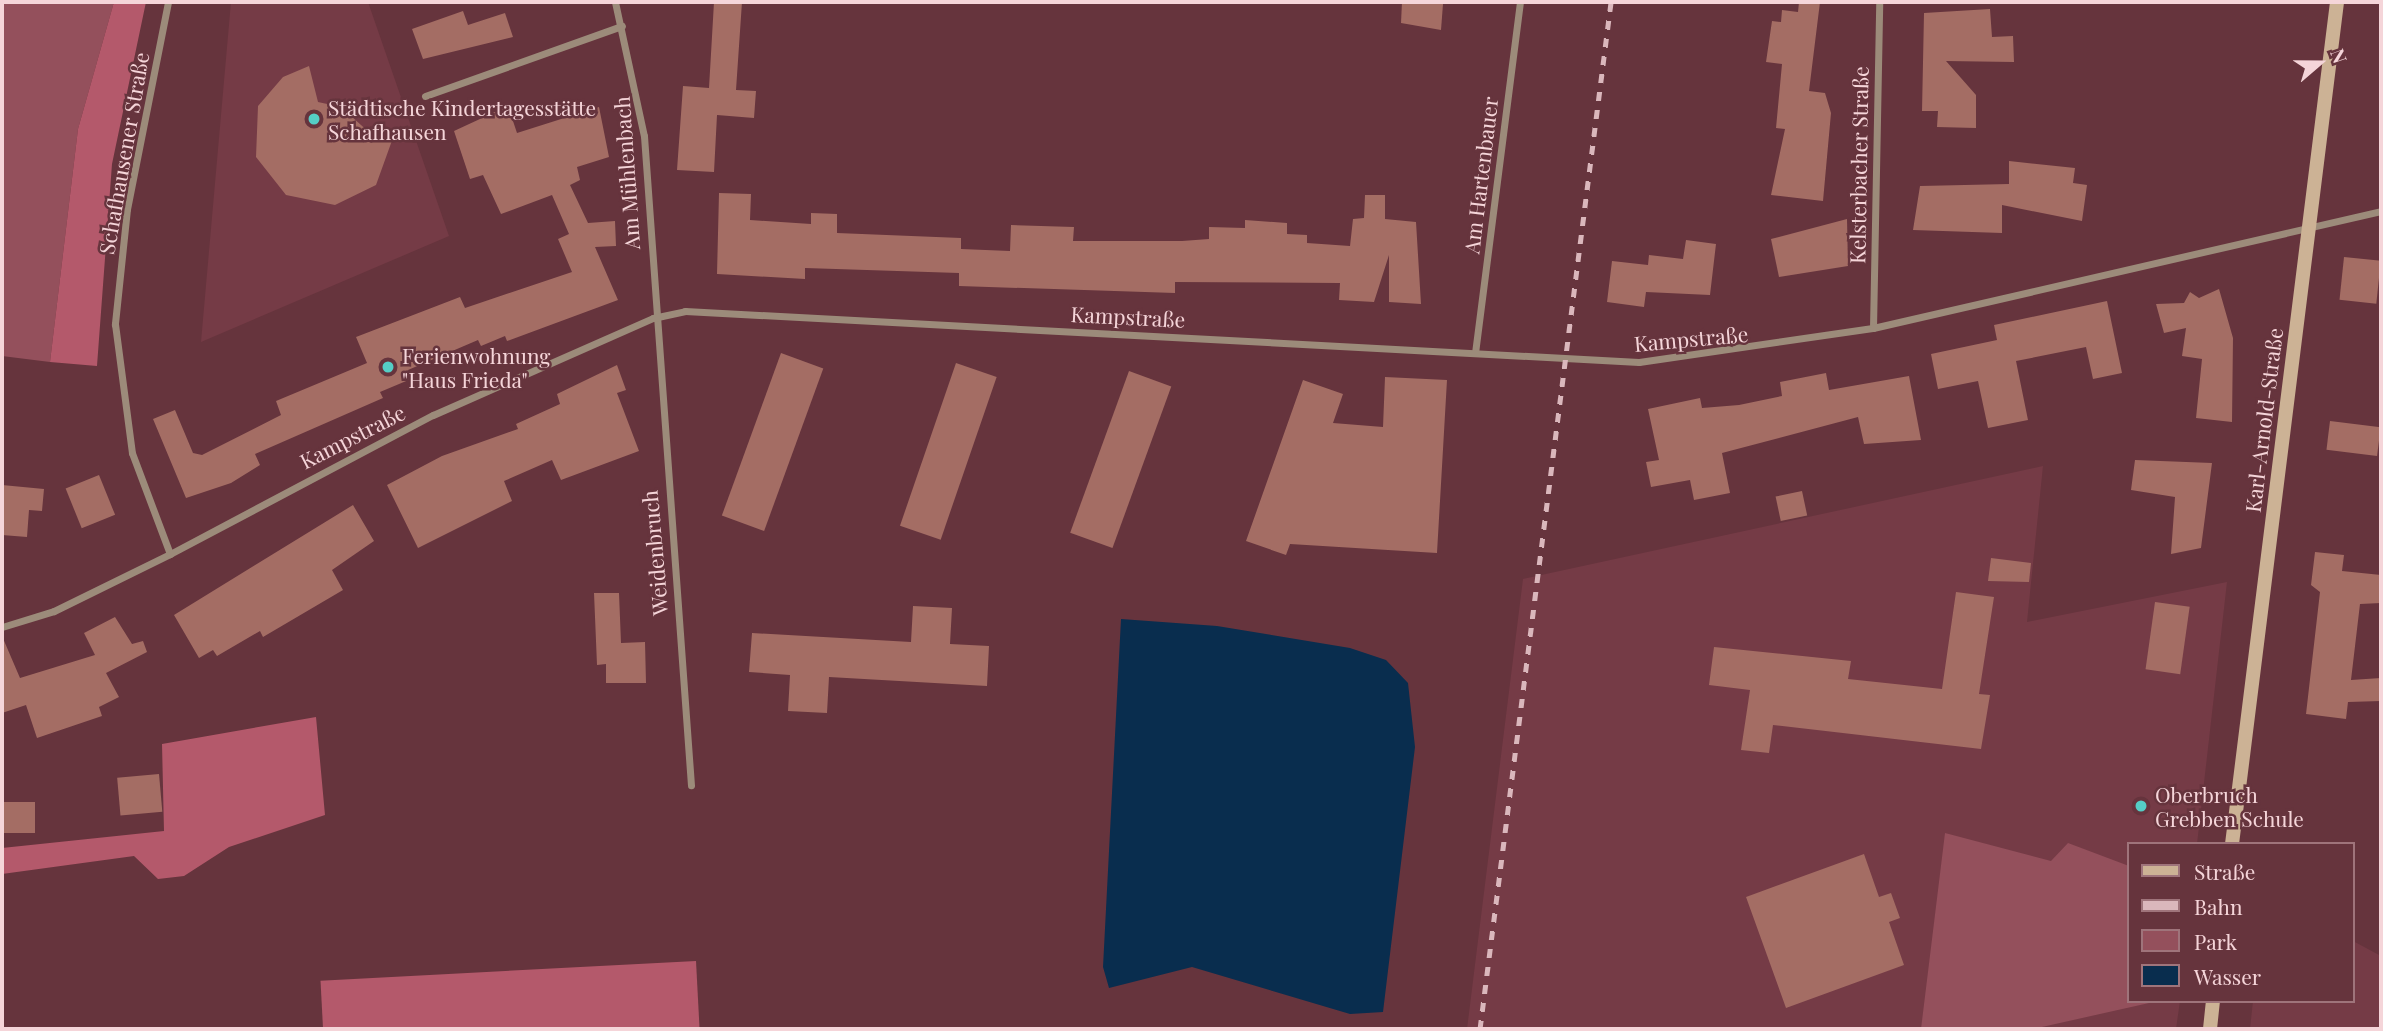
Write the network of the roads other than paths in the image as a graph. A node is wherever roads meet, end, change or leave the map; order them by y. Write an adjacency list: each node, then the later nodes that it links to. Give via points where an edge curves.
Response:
1 (168, 2): 13 (street, Schafhausener Straße, via 127,209 115,324 132,453)
2 (615, 2): 6 (street, Am Mühlenbach)
3 (1520, 2): 12 (street, Am Hartenbauer)
4 (1879, 2): 11 (street, Kelsterbacher Straße)
5 (2337, 2): 9 (main road, Karl-Arnold-Straße)
6 (622, 26): 7 (street); 10 (street, Am Mühlenbach, via 644,136)
7 (425, 96)
8 (2381, 211): 9 (street, Kampstraße)
9 (2309, 228): 11 (street, Kampstraße); 16 (main road, Karl-Arnold-Straße)
10 (653, 318): 12 (street, Kampstraße, via 716,310); 13 (street, Kampstraße, via 421,421); 15 (street, Weidenbruch)
11 (1873, 328): 12 (street, Kampstraße, via 1639,362)
12 (1475, 353)
13 (170, 554): 14 (street, Kampstraße, via 54,611)
14 (2, 627)
15 (691, 785)
16 (2232, 842)
17 (2213, 1003): 18 (main road)
18 (2210, 1029)

